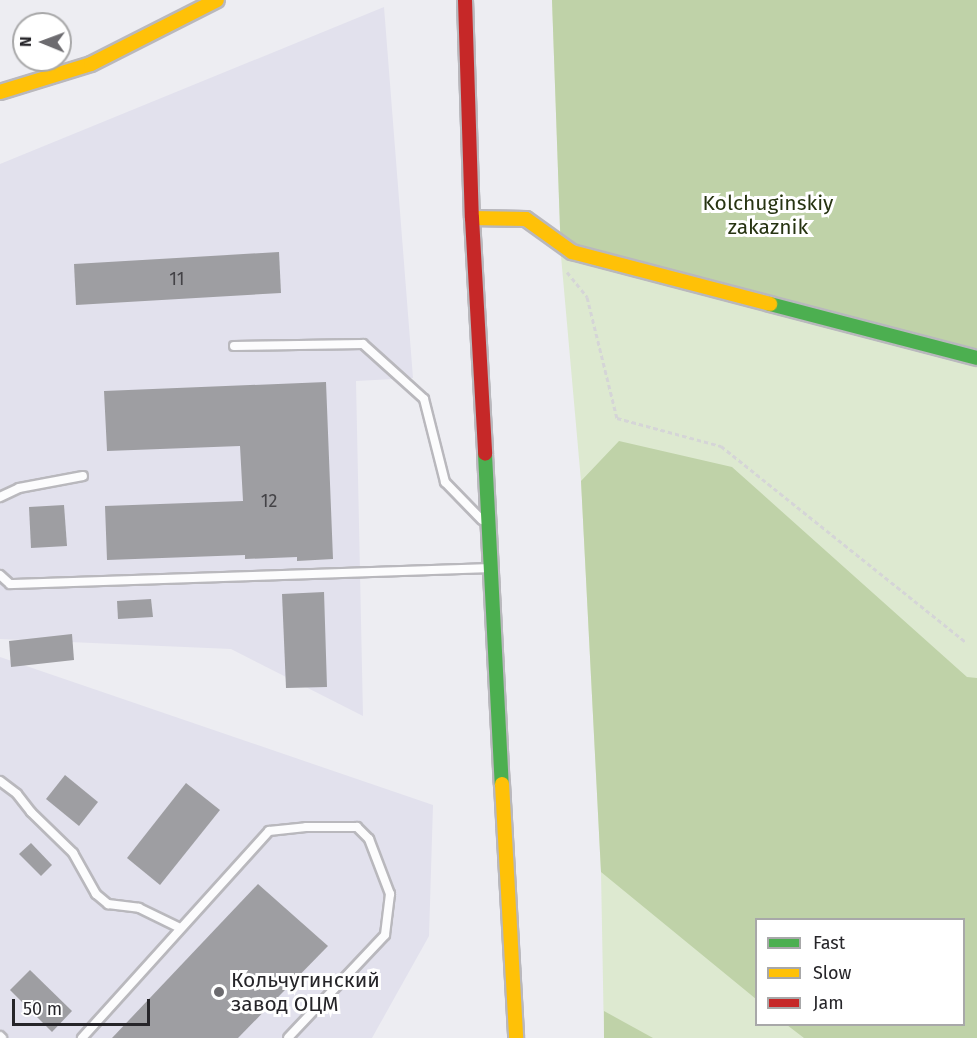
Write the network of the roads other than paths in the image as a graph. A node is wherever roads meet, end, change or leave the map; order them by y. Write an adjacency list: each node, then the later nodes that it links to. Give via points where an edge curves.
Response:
1 (217, 0): 3 (main road, via 91,64)
2 (465, 0): 4 (main road)
3 (0, 92)
4 (472, 218): 6 (main road, via 526,219 572,252); 9 (main road)
5 (234, 346): 9 (lane, via 363,344 424,399 445,482)
6 (977, 358)
7 (83, 476): 8 (lane, via 19,488)
8 (0, 497)
9 (489, 527): 10 (main road)
10 (490, 567): 11 (lane, via 10,584); 16 (main road)
11 (0, 575)
12 (0, 781): 13 (lane, via 73,854 96,894 108,904 139,908)
13 (180, 928): 14 (lane); 15 (lane, via 269,831 357,827 369,839 390,894 385,935)
14 (82, 1038)
15 (288, 1038)
16 (516, 1038)

